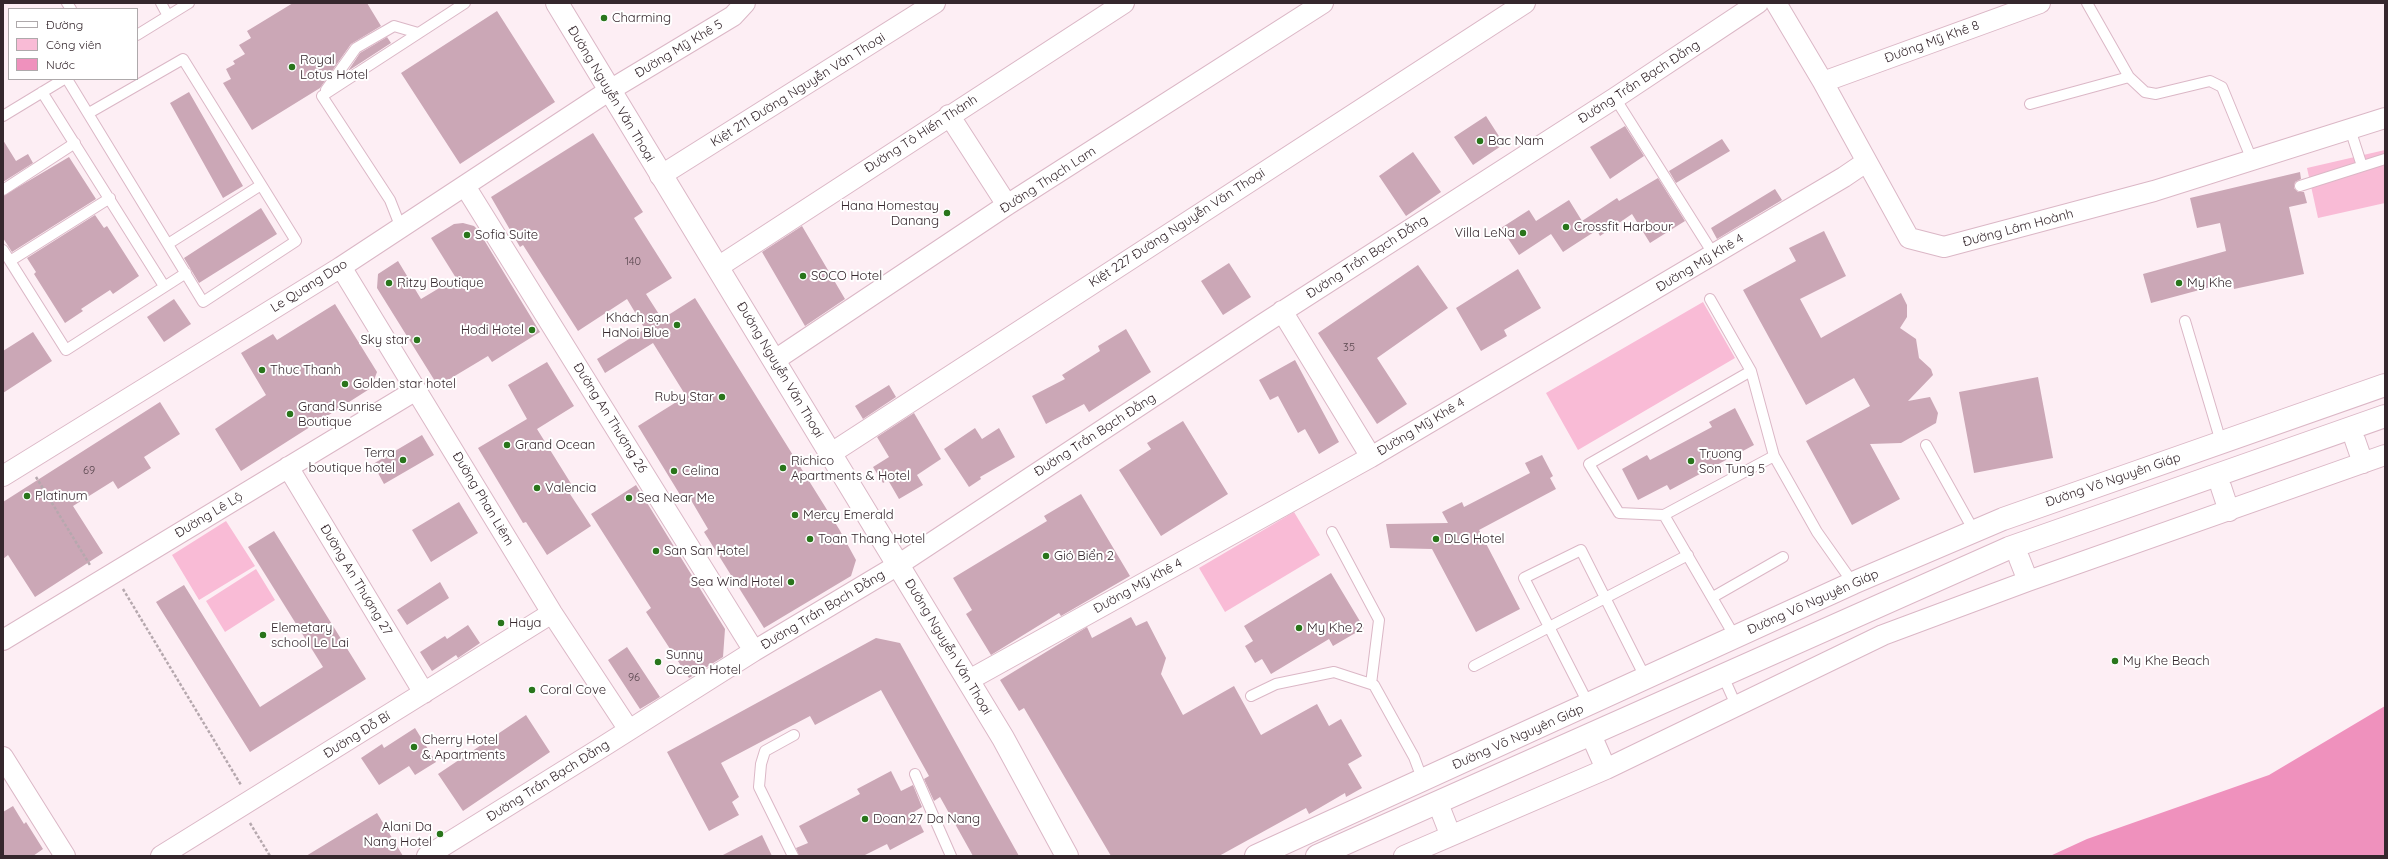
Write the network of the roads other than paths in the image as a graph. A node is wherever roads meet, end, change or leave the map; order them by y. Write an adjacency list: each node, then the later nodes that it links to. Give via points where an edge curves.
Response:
1 (161, 3): 14 (lane)
2 (189, 3): 14 (lane)
3 (465, 3): 15 (lane)
4 (557, 3): 21 (main road, Đường Nguyễn Văn Thoại)
5 (745, 3): 21 (street, Đường Mỹ Khê 5, via 733,16)
6 (935, 3): 36 (street, Kiệt 211 Đường Nguyễn Văn Thoại)
7 (1124, 3): 27 (street, Đường Tô Hiến Thành)
8 (1323, 3): 42 (street, Đường Thạch Lam)
9 (1525, 3): 63 (street, Kiệt 227 Đường Nguyễn Văn Thoại)
10 (1758, 3): 24 (street, Đường Trần Bạch Đằng)
11 (1776, 3): 20 (street, Đường Lâm Hoành)
12 (2040, 3): 20 (street, Đường Mỹ Khê 8)
13 (2087, 3): 17 (lane)
14 (168, 16): 16 (lane)
15 (418, 33): 23 (lane); 23 (lane, via 394,26 356,48)
16 (138, 34)
17 (2129, 77): 25 (lane); 33 (lane, via 2145,92 2156,94 2210,81 2222,87)
18 (62, 80): 22 (lane)
19 (68, 80): 26 (lane)
20 (1823, 82): 34 (street, Đường Lâm Hoành)
21 (610, 90): 36 (main road, Đường Nguyễn Văn Thoại); 38 (street, Le Quang Dao)
22 (42, 92): 28 (lane); 31 (lane)
23 (322, 96): 43 (lane, via 390,200)
24 (1615, 98): 46 (lane); 53 (street, Đường Trần Bạch Đằng)
25 (2030, 104)
26 (89, 113): 37 (lane, via 183,59); 44 (lane)
27 (949, 115): 42 (street); 49 (street, Đường Tô Hiến Thành)
28 (3, 116)
29 (2385, 118): 30 (street, Đường Lâm Hoành)
30 (2350, 129): 33 (street, Đường Lâm Hoành); 35 (lane)
31 (75, 143): 40 (lane); 41 (lane)
32 (2385, 159): 35 (lane)
33 (2252, 160): 34 (street, Đường Lâm Hoành, via 2154,191 1944,247 1909,238)
34 (1866, 162): 46 (street, Đường Mỹ Khê 4)
35 (2362, 166): 39 (lane)
36 (660, 176): 49 (main road, Đường Nguyễn Văn Thoại)
37 (262, 185): 44 (lane); 50 (lane, via 296,241 203,302)
38 (465, 186): 43 (street, Le Quang Dao); 89 (street, Đường An Thượng 26)
39 (2300, 186)
40 (3, 190)
41 (110, 198): 47 (lane); 51 (lane)
42 (1007, 205): 55 (street, Đường Thạch Lam)
43 (401, 228): 48 (street, Le Quang Dao)
44 (168, 244): 50 (lane)
45 (3, 250): 47 (lane)
46 (1714, 255): 66 (street, Đường Mỹ Khê 4)
47 (10, 261): 51 (lane, via 66,350)
48 (341, 267): 58 (street, Đường Phan Liêm); 69 (street, Le Quang Dao, via 26,462)
49 (718, 267): 55 (main road, Đường Nguyễn Văn Thoại)
50 (186, 273): 51 (lane)
51 (164, 286)
52 (1710, 298): 56 (lane)
53 (1282, 311): 66 (street); 78 (street, Đường Trần Bạch Đằng)
54 (2185, 321): 61 (lane)
55 (775, 360): 63 (main road, Đường Nguyễn Văn Thoại)
56 (1751, 371): 65 (lane); 72 (lane, via 1589,464 1619,513)
57 (2385, 385): 61 (main road, Đường Võ Nguyên Giáp)
58 (416, 390): 68 (street, Đường Lê Lộ); 83 (street, Đường Phan Liêm)
59 (2385, 416): 115 (main road, Đường Võ Nguyên Giáp, via 2009,548)
60 (2355, 440): 67 (street)
61 (2221, 442): 74 (main road, Đường Võ Nguyên Giáp, via 2003,519)
62 (1926, 445): 74 (lane)
63 (830, 454): 78 (main road, Đường Nguyễn Văn Thoại)
64 (2385, 455): 67 (street)
65 (1774, 456): 72 (lane); 80 (lane, via 1817,532)
66 (1371, 457): 92 (street, Đường Mỹ Khê 4)
67 (2363, 463): 71 (street)
68 (288, 467): 88 (street, Đường Lê Lộ); 95 (street, Đường An Thượng 27)
69 (4, 473)
70 (2221, 487): 71 (street)
71 (2229, 511): 79 (street)
72 (1664, 515): 75 (lane)
73 (1332, 532): 93 (lane, via 1379,620)
74 (1974, 532): 80 (main road, Đường Võ Nguyên Giáp)
75 (1688, 555): 81 (lane); 82 (lane)
76 (1783, 557): 82 (lane)
77 (2019, 558): 79 (street)
78 (898, 565): 89 (street, Đường Trần Bạch Đằng); 92 (main road, Đường Nguyễn Văn Thoại)
79 (2028, 581): 86 (street)
80 (1853, 583): 87 (main road, Đường Võ Nguyên Giáp)
81 (1606, 597): 85 (lane); 85 (lane, via 1581,550 1524,578); 91 (lane)
82 (1713, 597): 87 (lane)
83 (552, 613): 95 (street, Đường Đỗ Bí); 99 (street, Đường Phan Liêm)
84 (1875, 616): 86 (street)
85 (1550, 626): 90 (lane); 97 (lane)
86 (1884, 635): 98 (street)
87 (1735, 637): 91 (main road, Đường Võ Nguyên Giáp)
88 (3, 640)
89 (754, 651): 99 (street, Đường Trần Bạch Đằng)
90 (1474, 666)
91 (1646, 679): 97 (main road, Đường Võ Nguyên Giáp)
92 (969, 680): 108 (main road, Đường Nguyễn Văn Thoại, via 1003,738)
93 (1371, 684): 96 (lane, via 1334,672 1276,684); 105 (lane, via 1374,685 1414,757)
94 (1728, 685): 98 (lane)
95 (424, 694): 110 (street, Đường Đỗ Bí)
96 (1252, 696)
97 (1589, 705): 105 (main road, Đường Võ Nguyên Giáp)
98 (1736, 705): 103 (street)
99 (629, 730): 111 (street, Đường Trần Bạch Đằng)
100 (794, 735): 112 (lane, via 766,751 761,764 759,787)
101 (1595, 744): 103 (street)
102 (3, 758): 109 (street)
103 (1606, 768): 107 (street)
104 (915, 774): 113 (lane)
105 (1424, 781): 114 (main road, Đường Võ Nguyên Giáp)
106 (1441, 811): 107 (street)
107 (1450, 834): 116 (street)
108 (1079, 855)
109 (65, 856)
110 (161, 856)
111 (427, 856)
112 (793, 856)
113 (951, 856)
114 (1256, 856)
115 (1317, 856)
116 (1404, 856)

